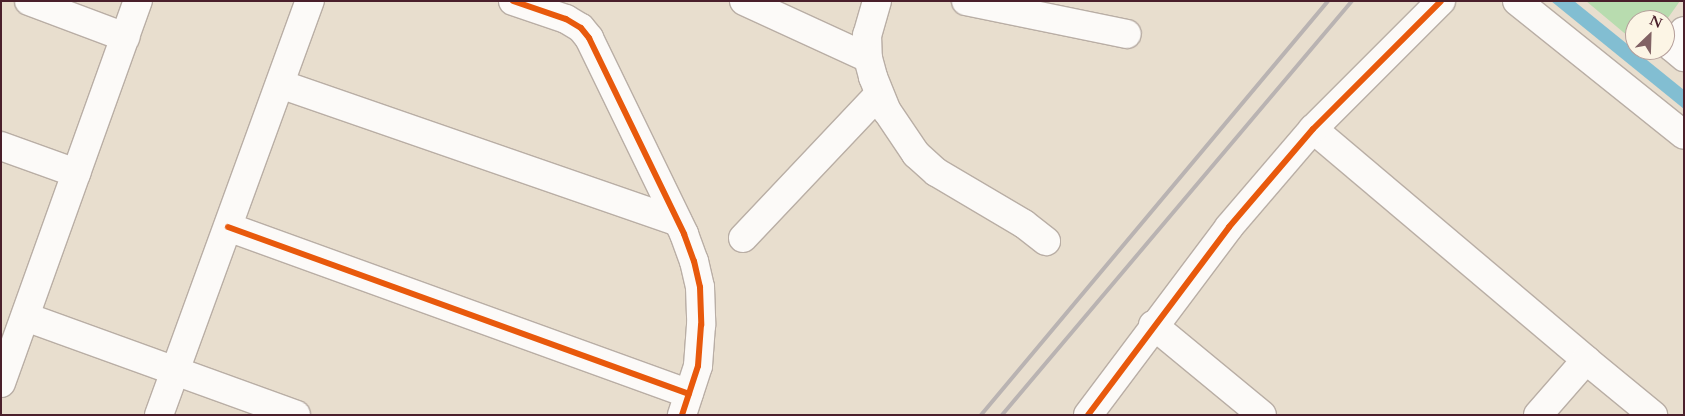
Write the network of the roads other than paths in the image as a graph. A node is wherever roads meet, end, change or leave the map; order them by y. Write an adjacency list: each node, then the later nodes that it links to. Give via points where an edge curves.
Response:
1 (29, 1): 12 (street)
2 (138, 1): 12 (street)
3 (310, 1): 15 (street)
4 (513, 1): 21 (street, via 566,19 581,28 589,38)
5 (744, 1): 14 (street)
6 (877, 1): 14 (street, via 868,35)
7 (966, 1): 11 (street)
8 (1441, 1): 17 (street)
9 (1516, 1): 18 (street)
10 (1684, 32): 13 (street, via 1672,47)
11 (1127, 34)
12 (125, 37): 20 (street)
13 (1684, 57)
14 (868, 58): 16 (street)
15 (280, 84): 21 (street); 22 (street)
16 (879, 94): 23 (street); 24 (street, via 916,154 926,164)
17 (1313, 129): 26 (street, via 1229,227); 27 (street)
18 (1684, 135)
19 (1, 146): 20 (street)
20 (76, 173): 25 (street)
21 (678, 222): 30 (street, via 694,260 701,306 701,345)
22 (228, 227): 28 (street); 30 (street)
23 (743, 238)
24 (1046, 241)
25 (26, 317): 28 (street); 29 (street)
26 (1153, 325): 33 (street); 34 (street)
27 (1586, 360): 35 (street); 36 (street)
28 (175, 371): 31 (street); 32 (street)
29 (1, 383)
30 (686, 404)
31 (159, 415)
32 (296, 415)
33 (1088, 415)
34 (1262, 415)
35 (1538, 415)
36 (1653, 415)

